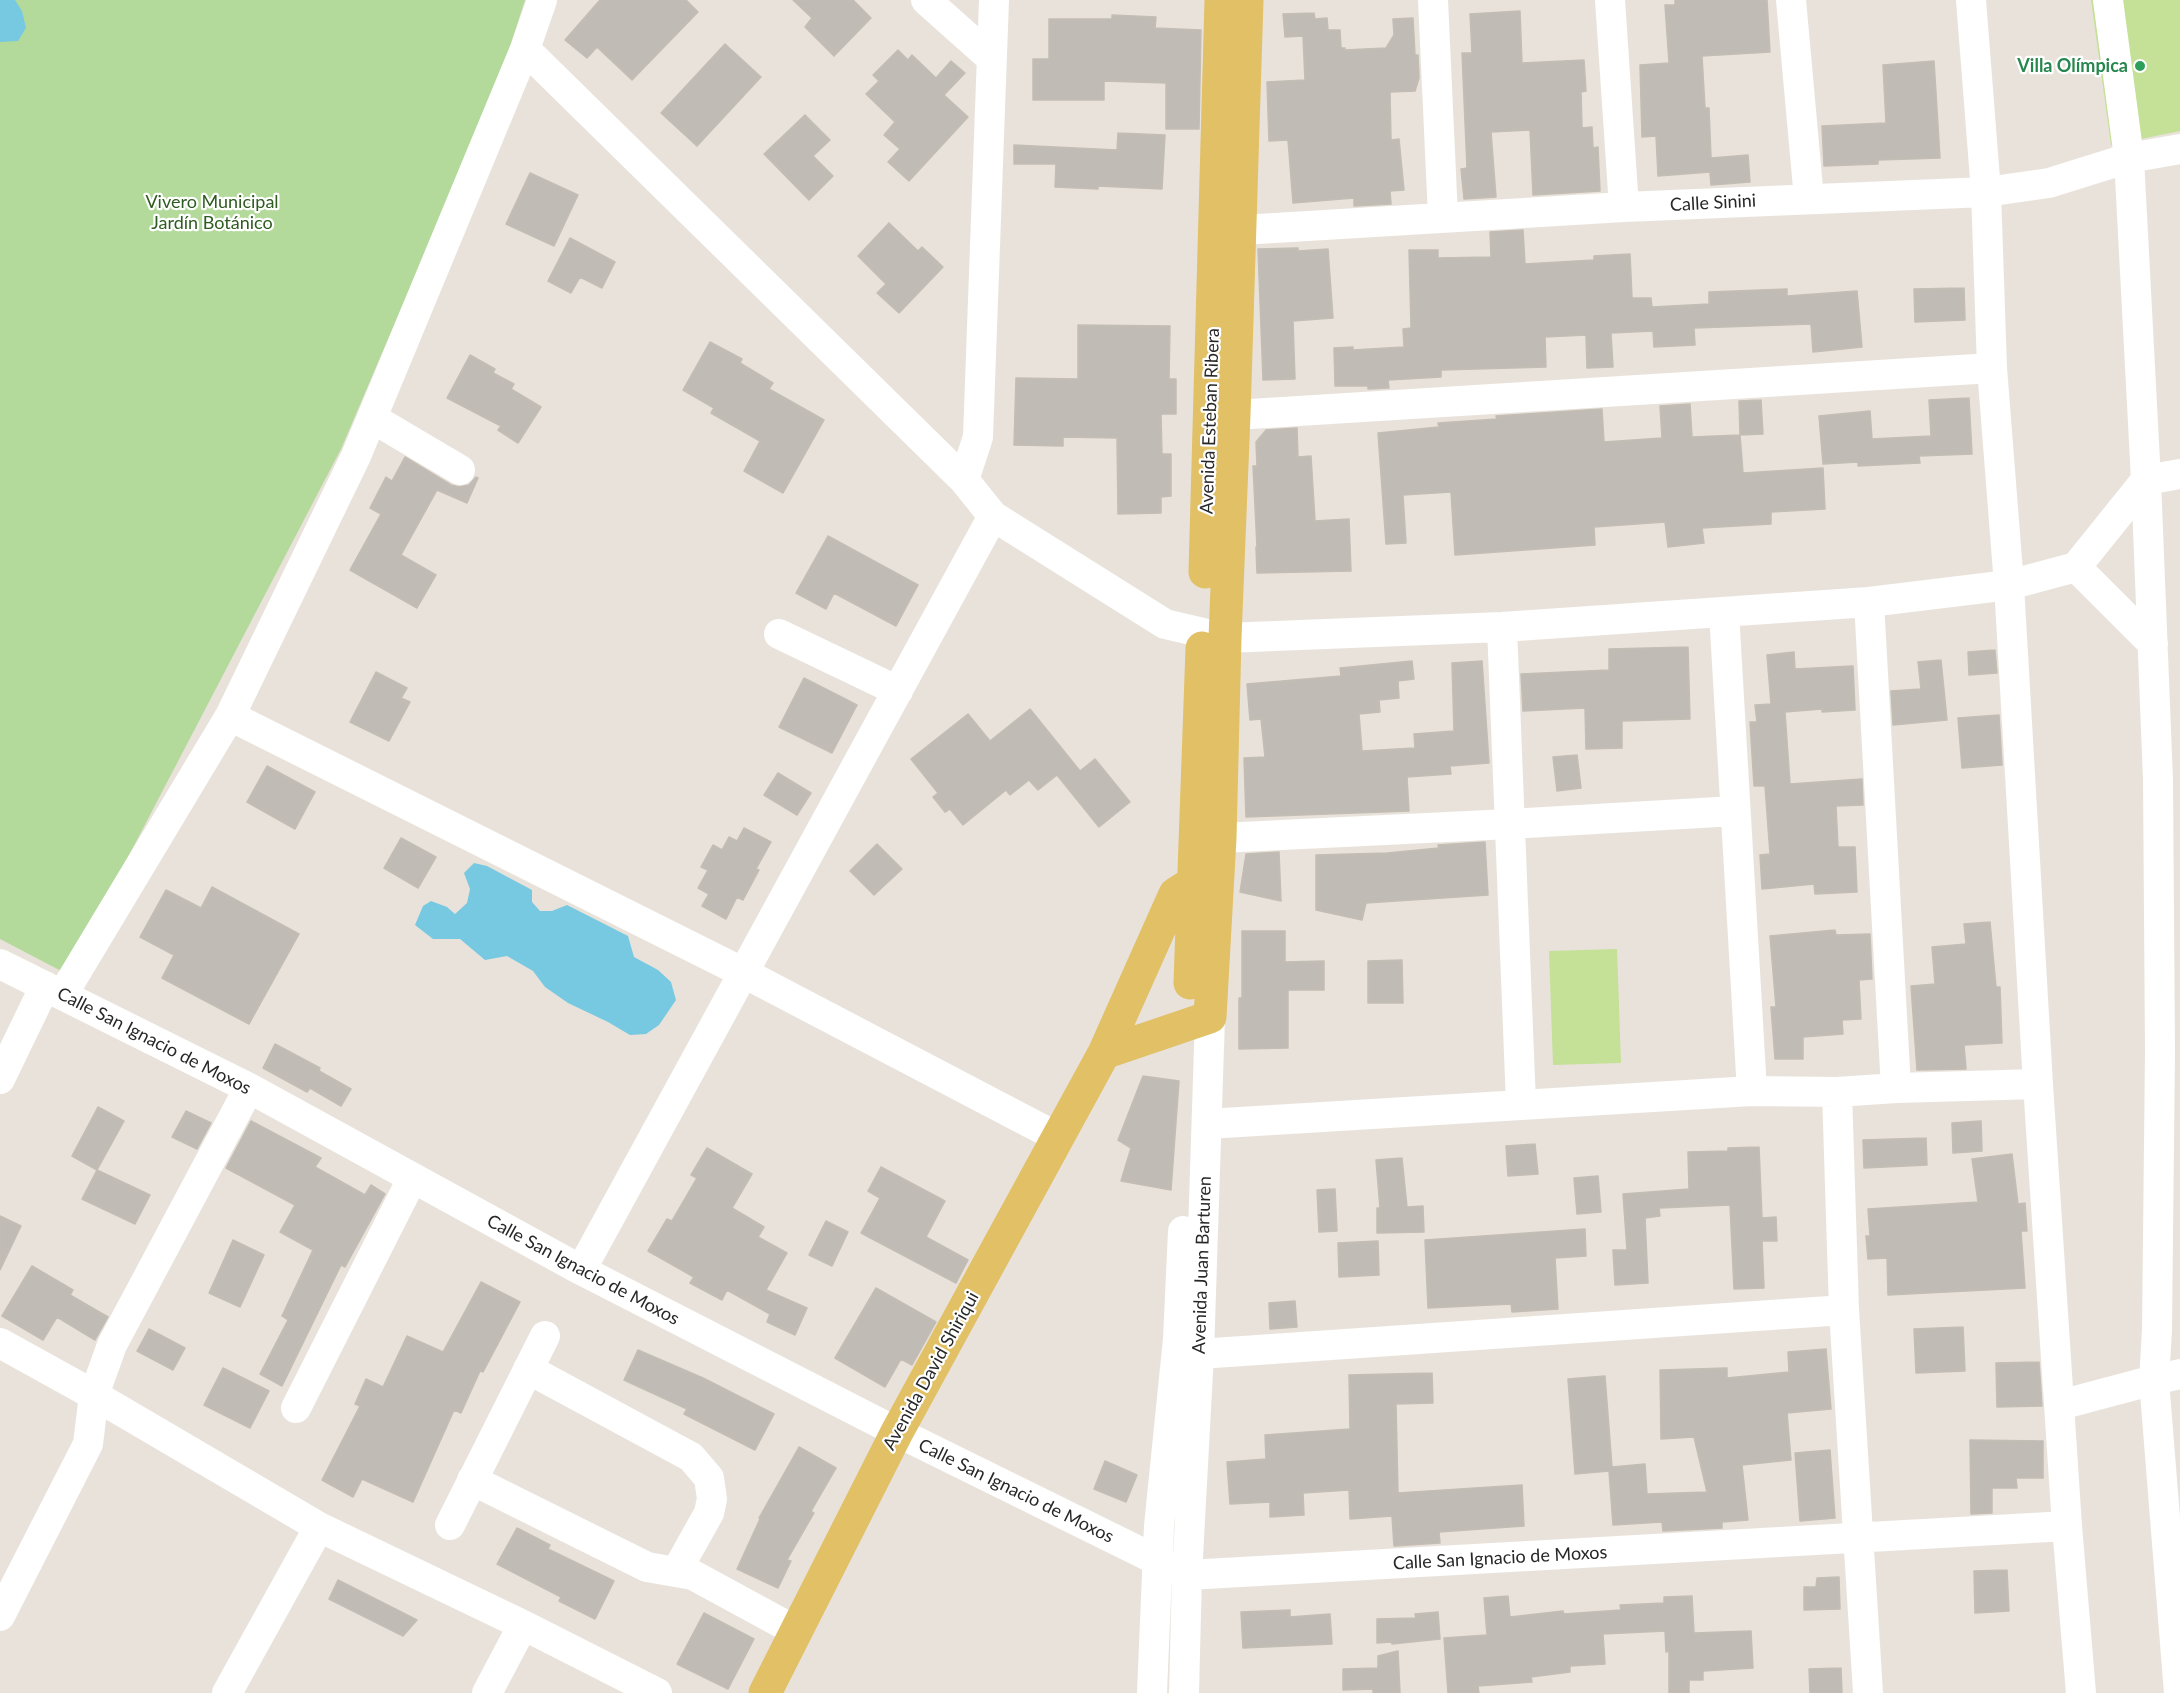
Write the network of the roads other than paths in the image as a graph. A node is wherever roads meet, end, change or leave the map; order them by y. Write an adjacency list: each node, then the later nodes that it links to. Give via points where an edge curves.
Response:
1 (542, 0): 11 (street)
2 (926, 0): 12 (street)
3 (994, 0): 12 (street)
4 (1221, 0): 34 (main road, Avenida Esteban Ribera)
5 (1247, 0): 19 (main road, Avenida Esteban Ribera)
6 (1433, 0): 18 (street)
7 (1610, 0): 17 (street)
8 (1791, 0): 16 (street)
9 (1971, 0): 15 (street)
10 (2108, 0): 14 (street)
11 (525, 49): 22 (street); 25 (street)
12 (991, 58): 25 (street, via 978,437)
13 (2180, 149): 14 (street, Calle Sinini)
14 (2128, 158): 15 (street, Calle Sinini, via 2049,183); 26 (street)
15 (1994, 191): 16 (street, Calle Sinini); 20 (street)
16 (1809, 199): 17 (street, Calle Sinini)
17 (1624, 207): 18 (street, Calle Sinini)
18 (1443, 217): 19 (street, Calle Sinini)
19 (1241, 230): 21 (main road, Avenida Esteban Ribera)
20 (1992, 368): 21 (street); 29 (street)
21 (1234, 415): 34 (main road, Avenida Esteban Ribera)
22 (372, 418): 23 (street); 37 (street)
23 (460, 470)
24 (2180, 474): 26 (street)
25 (964, 480): 27 (street)
26 (2146, 480): 28 (street); 35 (street)
27 (993, 516): 34 (street, via 1165,624); 36 (street)
28 (2076, 567): 29 (street); 35 (street)
29 (2009, 585): 30 (street); 50 (street)
30 (1869, 602): 31 (street); 52 (street)
31 (1724, 612): 32 (street); 39 (street)
32 (1502, 627): 34 (street); 40 (street)
33 (779, 634): 36 (street)
34 (1214, 635): 41 (main road, Avenida Esteban Ribera)
35 (2153, 644): 38 (street)
36 (898, 691): 44 (street)
37 (230, 716): 44 (street); 45 (street)
38 (2169, 778): 47 (street)
39 (1736, 811): 40 (street); 53 (street)
40 (1509, 824): 41 (street); 55 (street)
41 (1208, 840): 42 (main road, Avenida Juan Barturen)
42 (1206, 882): 46 (main road, Avenida Juan Barturen); 48 (main road, Avenida David Shiriqui, via 1175,894)
43 (0, 964): 45 (street, Calle San Ignacio de Moxos)
44 (744, 973): 57 (street); 59 (street)
45 (54, 990): 49 (street); 51 (street, Calle San Ignacio de Moxos)
46 (1200, 1020): 48 (main road); 56 (street, Avenida Juan Barturen); 75 (street, Avenida Juan Barturen)
47 (2170, 1051): 65 (street, via 2157,1330)
48 (1104, 1053): 57 (main road, Avenida David Shiriqui)
49 (0, 1079)
50 (2038, 1084): 52 (street); 67 (street)
51 (249, 1088): 58 (street, Calle San Ignacio de Moxos); 66 (street, via 112,1345)
52 (1896, 1088): 54 (street)
53 (1752, 1091): 54 (street); 55 (street)
54 (1838, 1092): 60 (street)
55 (1521, 1104): 56 (street)
56 (1207, 1124): 63 (street, Avenida Juan Barturen)
57 (1059, 1138): 69 (main road, Avenida David Shiriqui)
58 (412, 1179): 59 (street, Calle San Ignacio de Moxos); 68 (street)
59 (581, 1270): 69 (street, Calle San Ignacio de Moxos)
60 (1844, 1310): 63 (street); 74 (street)
61 (545, 1336): 64 (street)
62 (0, 1343): 66 (street)
63 (1199, 1354): 77 (street, Avenida Juan Barturen)
64 (528, 1369): 70 (street); 76 (street, via 691,1457 709,1478 709,1513)
65 (2167, 1377): 67 (street); 89 (street)
66 (94, 1395): 73 (street); 78 (street, via 88,1444)
67 (2060, 1405): 72 (street)
68 (296, 1408)
69 (897, 1432): 75 (street, Calle San Ignacio de Moxos); 80 (main road, Avenida David Shiriqui)
70 (472, 1480): 71 (street); 76 (street, via 647,1567)
71 (450, 1525)
72 (2067, 1526): 74 (street, Calle San Ignacio de Moxos); 88 (street)
73 (319, 1527): 79 (street); 81 (street)
74 (1857, 1536): 77 (street, Calle San Ignacio de Moxos); 87 (street)
75 (1158, 1561): 77 (street, Calle San Ignacio de Moxos); 85 (street, Avenida Juan Barturen)
76 (676, 1572): 80 (street, via 693,1575)
77 (1187, 1575): 86 (street, Avenida Juan Barturen)
78 (0, 1616)
79 (523, 1625): 82 (street); 83 (street)
80 (796, 1631): 84 (main road, Avenida David Shiriqui)
81 (227, 1693)
82 (487, 1693)
83 (657, 1693)
84 (765, 1693)
85 (1152, 1693)
86 (1184, 1693)
87 (1868, 1693)
88 (2081, 1693)
89 (2179, 1693)

